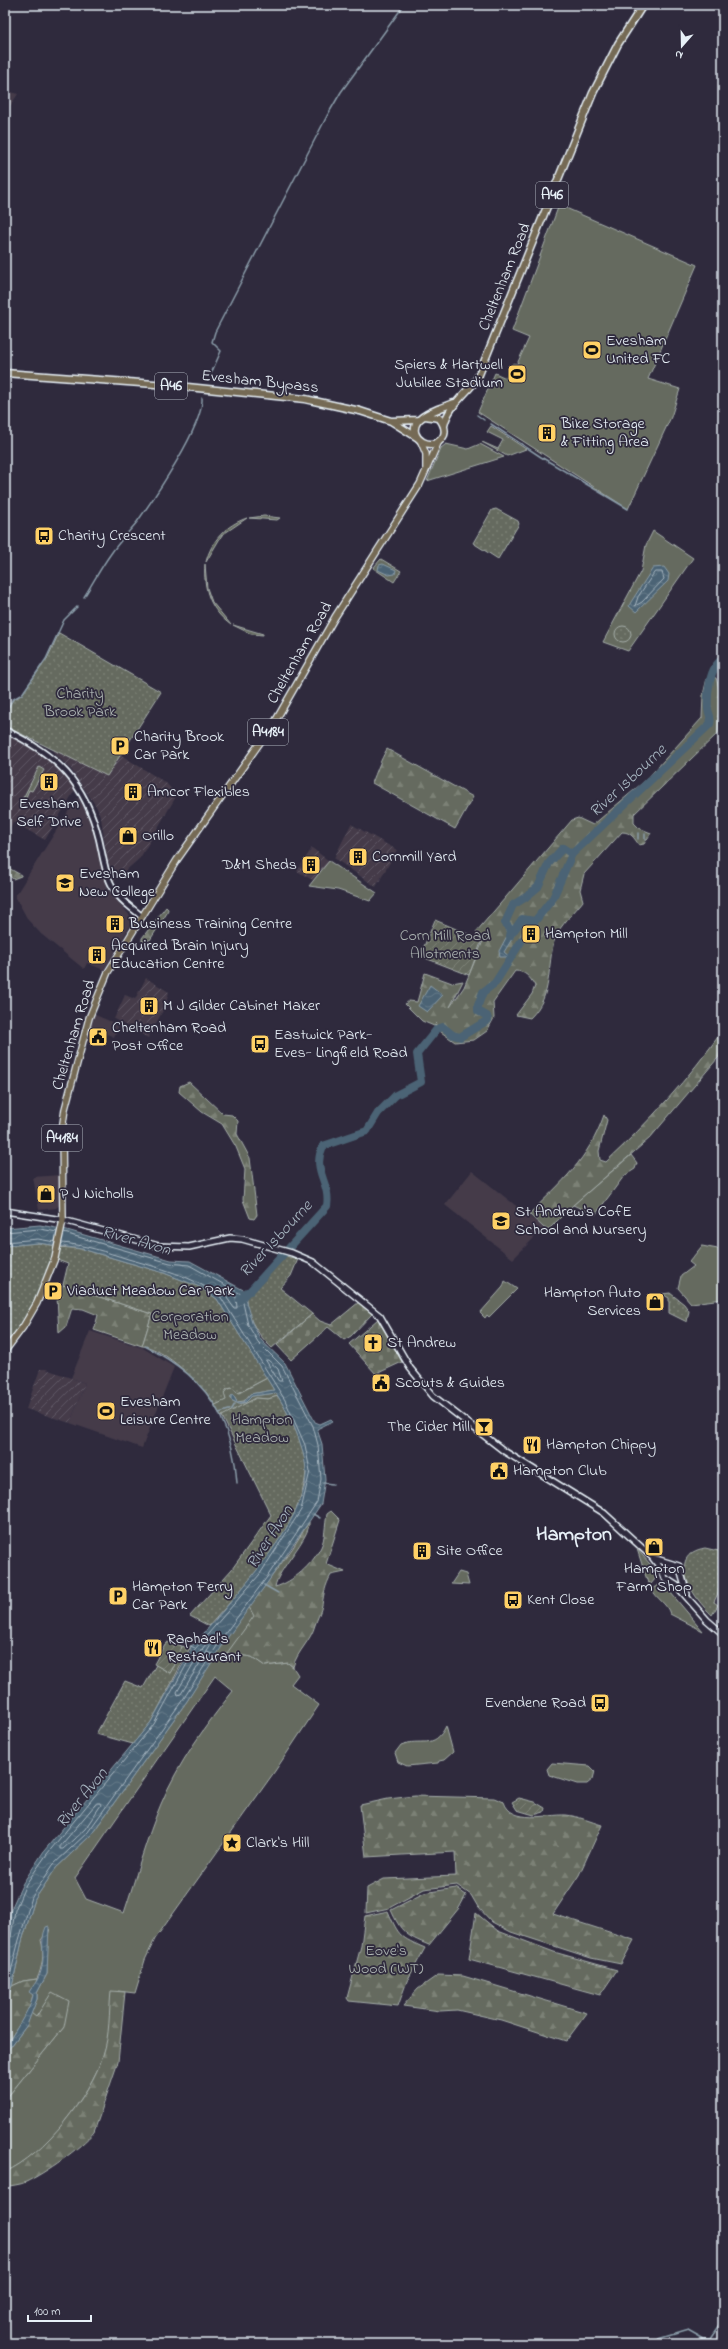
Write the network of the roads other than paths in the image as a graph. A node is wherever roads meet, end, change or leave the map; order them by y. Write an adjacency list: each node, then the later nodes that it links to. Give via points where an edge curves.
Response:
1 (643, 5): 3 (highway, Cheltenham Road / A46, via 618,44 593,93 478,376 469,390)
2 (5, 373): 6 (highway, Evesham Bypass / A46, via 168,385 305,399 360,411)
3 (454, 403): 4 (highway, Cheltenham Road / A46); 7 (highway, Cheltenham Road / A46)
4 (425, 416): 5 (highway); 7 (highway, via 439,418)
5 (419, 420): 6 (highway, Evesham Bypass / A46); 8 (highway, via 415,429)
6 (390, 421): 8 (highway, Evesham Bypass / A46)
7 (444, 426): 9 (highway, via 443,436)
8 (420, 440): 9 (highway, via 429,444); 10 (main road, via 426,454)
9 (439, 441): 10 (main road, Cheltenham Road / A4184)
10 (426, 472): 12 (main road, Cheltenham Road / A4184, via 262,740 177,860)
11 (5, 730): 12 (street, via 43,750 69,774 92,813 114,890 122,901)
12 (141, 916): 14 (main road, Cheltenham Road / A4184, via 98,992 69,1092 62,1130)
13 (5, 1211): 14 (main road)
14 (63, 1221): 15 (main road, Cheltenham Road, via 55,1258 37,1303); 16 (main road, via 160,1246 189,1247 230,1238 292,1253 313,1262 380,1316 410,1368 433,1396 504,1451 604,1513)
15 (5, 1351)
16 (652, 1557): 17 (main road); 18 (main road)
17 (668, 1563): 18 (main road); 19 (main road, via 679,1566)
18 (662, 1570): 20 (main road, via 665,1578)
19 (681, 1574): 20 (main road, via 678,1579); 21 (main road)
20 (672, 1581): 21 (main road)
21 (687, 1595): 22 (main road, via 700,1613)
22 (723, 1634)

